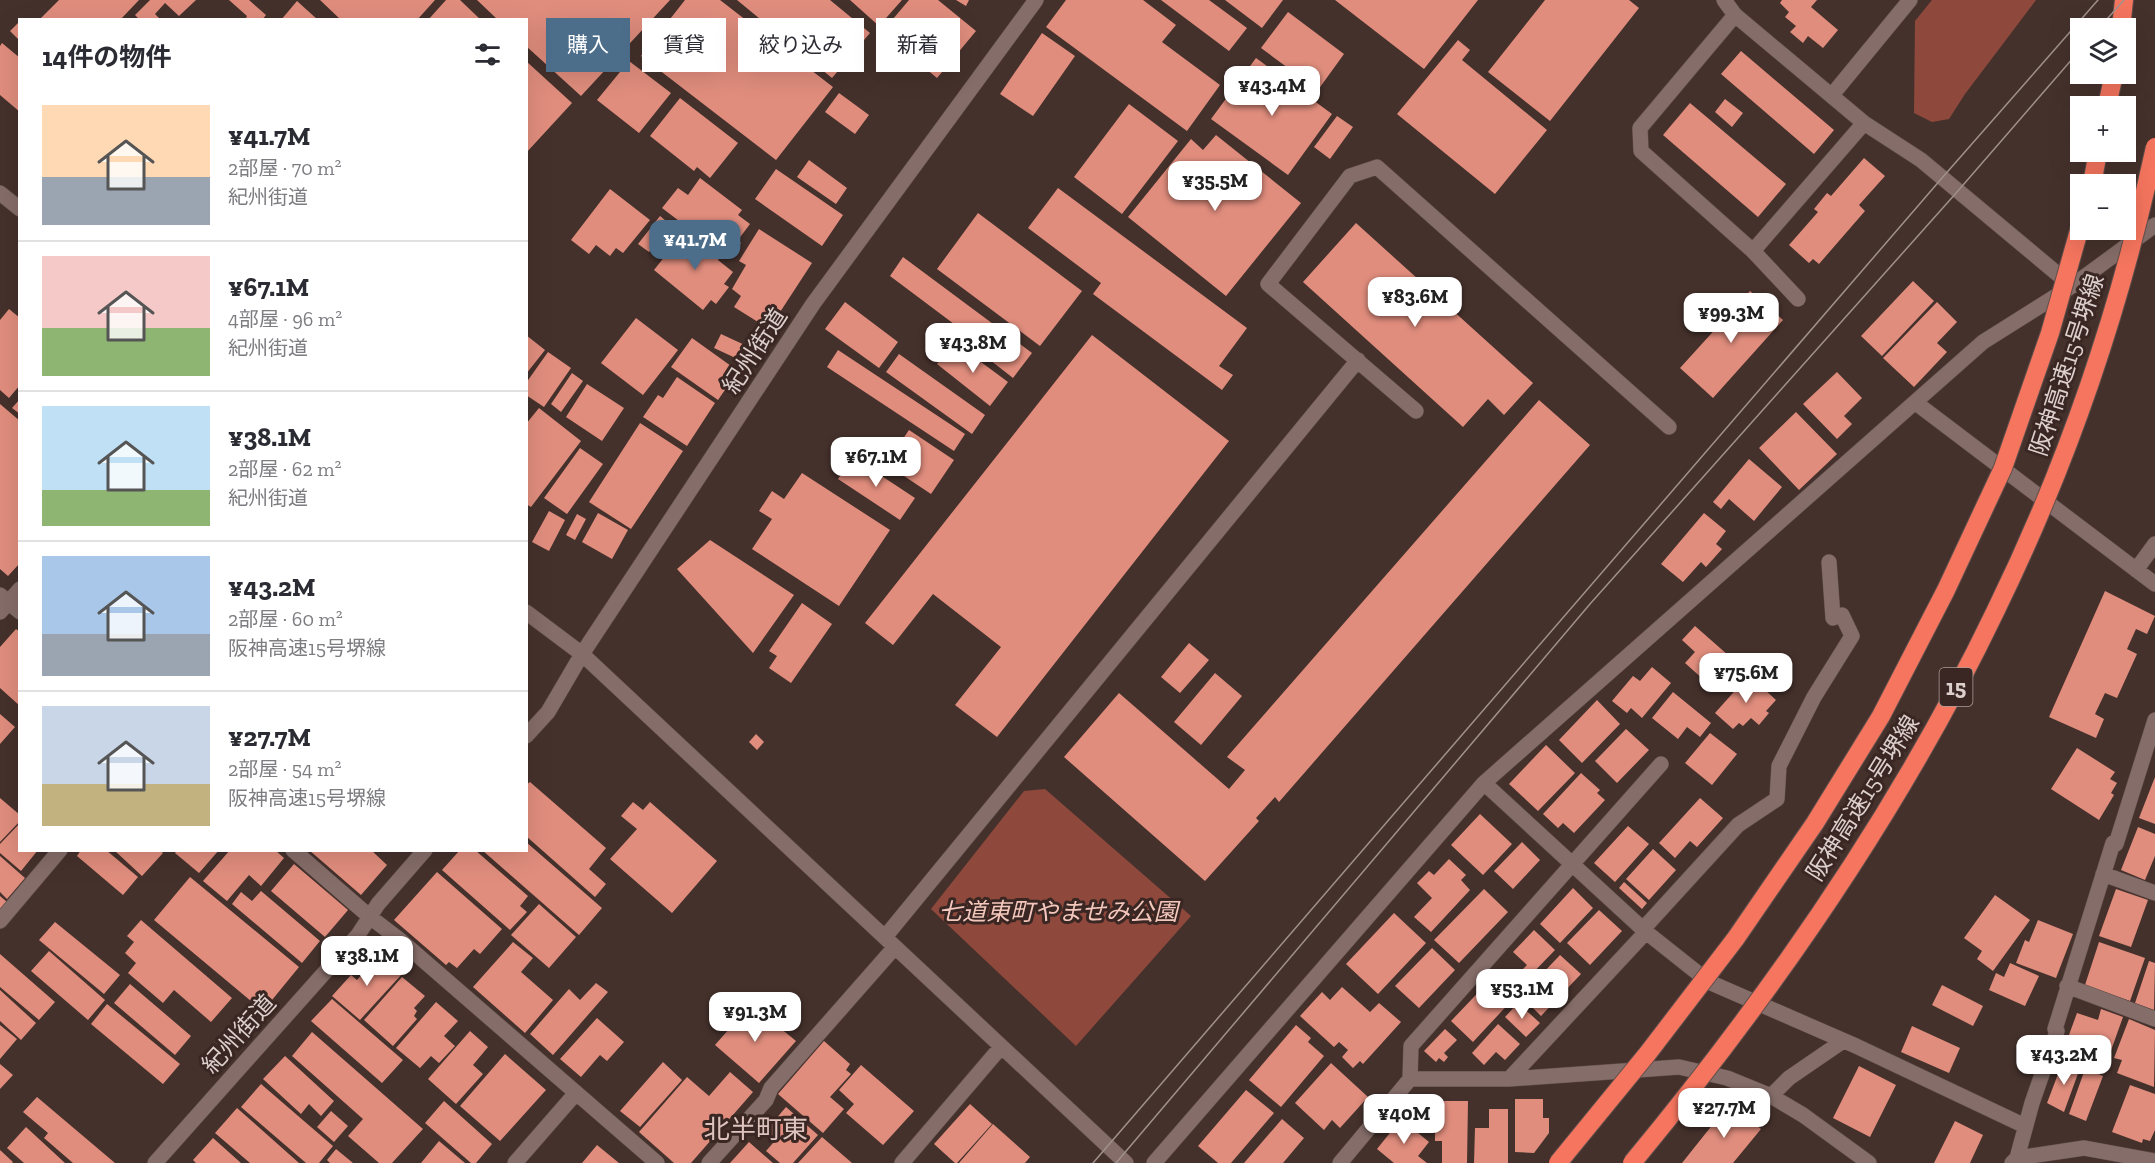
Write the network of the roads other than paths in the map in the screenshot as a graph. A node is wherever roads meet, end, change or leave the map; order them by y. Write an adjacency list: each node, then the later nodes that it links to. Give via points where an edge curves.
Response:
1 (1036, 0): 28 (street, 紀州街道, via 813,304)
2 (1724, 0): 5 (street)
3 (1910, 0): 7 (street)
4 (2124, 0): 6 (highway)
5 (1736, 15): 7 (street); 14 (street, via 1640,128 1641,151)
6 (2122, 18)
7 (1832, 95): 8 (street)
8 (1864, 123): 14 (street); 15 (street, via 1921,160)
9 (2155, 147): 63 (highway, 阪神高速15号堺線 / 15, bridge, via 2142,209 2100,353 2052,484 1995,612 1929,738 1858,856 1705,1073)
10 (0, 193): 11 (street)
11 (18, 207)
12 (2155, 225): 15 (street)
13 (2076, 240): 62 (highway, 阪神高速15号堺線 / 15, bridge, via 2050,333 2003,468 1881,716 1815,823 1736,938)
14 (1753, 251): 16 (street)
15 (2072, 286): 18 (street, via 1983,342)
16 (1798, 299)
17 (1358, 360): 19 (street); 20 (street, via 1268,284 1350,176 1377,167); 42 (street)
18 (1916, 403): 23 (street); 32 (street)
19 (1416, 411)
20 (1669, 427)
21 (2155, 544): 23 (street)
22 (1829, 562): 41 (street, via 1833,618 1842,615 1852,636 1814,697 1779,766 1777,799 1738,825)
23 (2136, 570): 24 (street)
24 (2155, 584)
25 (18, 591): 26 (street)
26 (7, 605)
27 (528, 614): 28 (street)
28 (582, 654): 30 (street, 紀州街道, via 548,712); 42 (street)
29 (2155, 720): 37 (street)
30 (528, 734)
31 (1661, 764): 36 (street)
32 (1484, 783): 36 (street); 60 (street)
33 (58, 852): 40 (street)
34 (295, 852): 39 (street)
35 (423, 852): 39 (street, 紀州街道)
36 (1572, 864): 41 (street); 47 (street, via 1411,1046)
37 (2103, 874): 38 (street); 43 (street)
38 (2155, 893)
39 (370, 917): 49 (street); 54 (street, 紀州街道)
40 (0, 921)
41 (1644, 931): 45 (street, via 1708,982); 48 (street)
42 (890, 942): 46 (street); 57 (street, via 771,1088 766,1100)
43 (2067, 986): 44 (street); 51 (street, via 2057,1031)
44 (2155, 1018)
45 (1844, 1041): 50 (street, via 1789,1078); 51 (street)
46 (1001, 1047): 58 (street); 59 (street)
47 (1410, 1079): 48 (street); 61 (street)
48 (1509, 1079): 50 (street, via 1679,1067 1727,1078)
49 (576, 1093): 55 (street); 56 (street)
50 (1771, 1096): 64 (street)
51 (2025, 1126): 52 (street)
52 (2018, 1161): 53 (street, via 2084,1148)
53 (2155, 1161)
54 (155, 1163)
55 (515, 1163)
56 (657, 1163)
57 (709, 1163)
58 (902, 1163)
59 (1126, 1163)
60 (1154, 1163)
61 (1340, 1163)
62 (1558, 1163)
63 (1632, 1163)
64 (1869, 1163)

